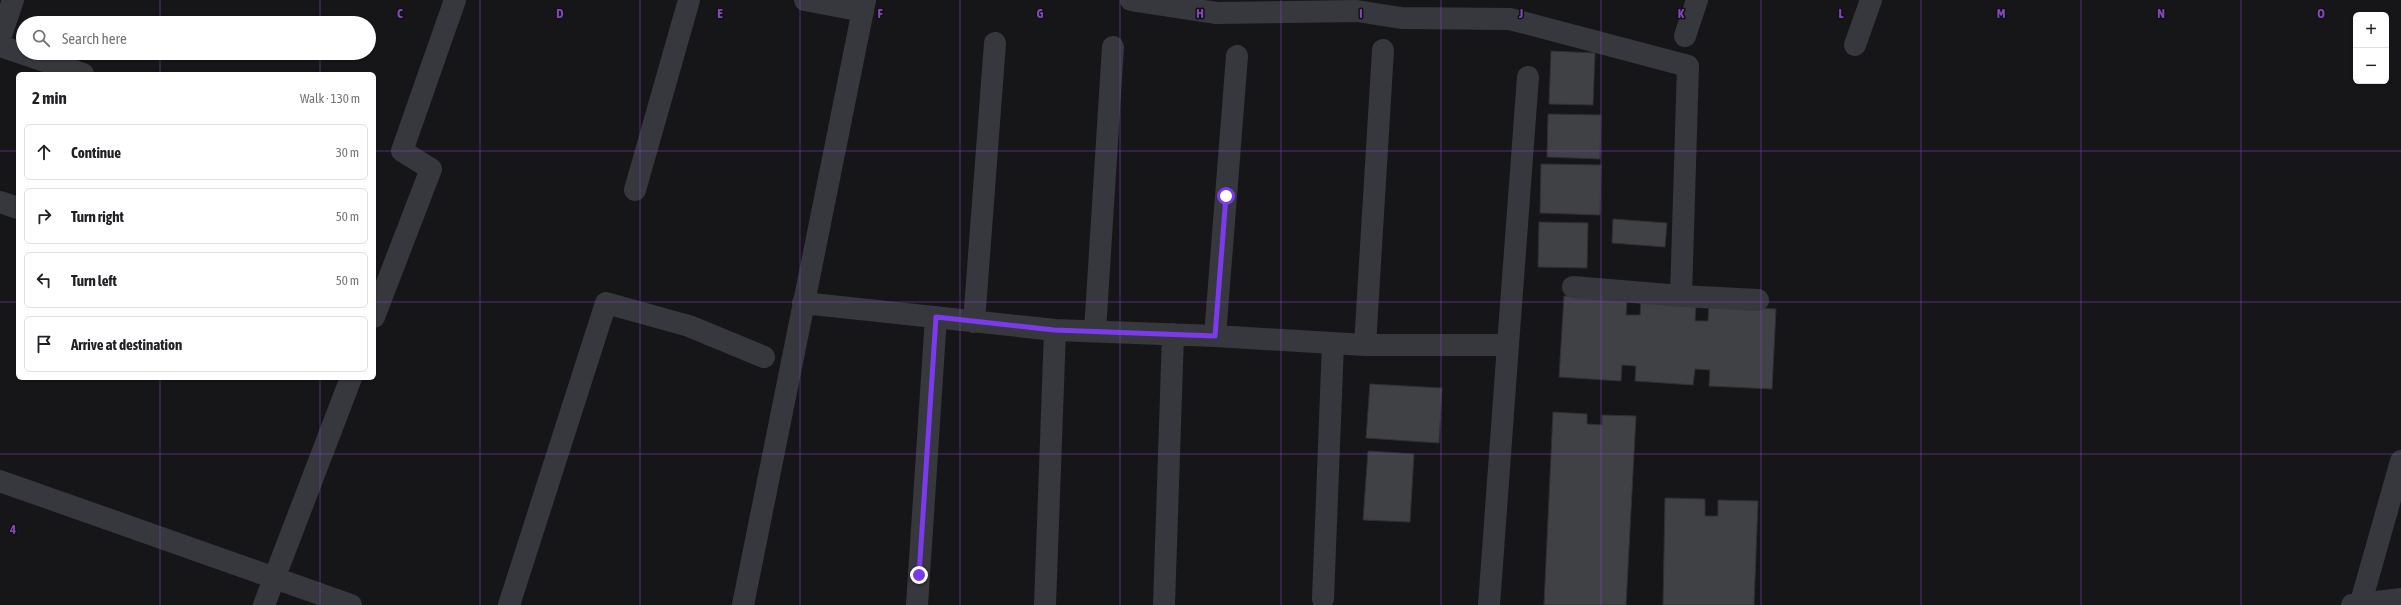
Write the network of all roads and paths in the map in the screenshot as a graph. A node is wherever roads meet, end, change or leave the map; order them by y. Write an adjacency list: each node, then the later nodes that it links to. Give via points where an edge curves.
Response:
1 (12, 0): 11 (street)
2 (455, 0): 29 (street, via 402,151 431,169)
3 (689, 0): 22 (street)
4 (805, 0): 8 (street)
5 (1131, 0): 9 (street, via 1217,13)
6 (1698, 0): 10 (street)
7 (1871, 0): 13 (street)
8 (864, 6): 28 (street)
9 (1402, 9): 26 (street, via 1510,19 1688,66)
10 (1685, 36)
11 (0, 38)
12 (995, 43): 31 (street)
13 (1855, 45)
14 (0, 46): 17 (street)
15 (1113, 47): 33 (street)
16 (1383, 50): 37 (street)
17 (16, 51)
18 (1237, 56): 35 (street)
19 (41, 60): 20 (street)
20 (76, 72)
21 (1528, 77): 38 (street)
22 (635, 190)
23 (0, 202): 24 (street)
24 (16, 207)
25 (1573, 287): 26 (street)
26 (1681, 296): 27 (street)
27 (1758, 300)
28 (803, 303): 30 (street); 50 (street)
29 (376, 312)
30 (936, 317): 31 (street); 51 (street)
31 (974, 322): 32 (street)
32 (1054, 330): 33 (street); 52 (street)
33 (1095, 331): 34 (street)
34 (1173, 334): 35 (street); 53 (street)
35 (1215, 336): 36 (street)
36 (1333, 343): 37 (street); 44 (street)
37 (1365, 344): 38 (street)
38 (1508, 345): 54 (street)
39 (764, 357): 49 (street, via 689,326 606,303)
40 (350, 380): 43 (street)
41 (2401, 461): 46 (street)
42 (0, 481): 43 (street)
43 (274, 578): 47 (street); 48 (street)
44 (1323, 599)
45 (2401, 599): 46 (street)
46 (2357, 604)
47 (264, 605)
48 (351, 605)
49 (509, 605)
50 (743, 605)
51 (917, 605)
52 (1045, 605)
53 (1164, 605)
54 (1489, 605)

